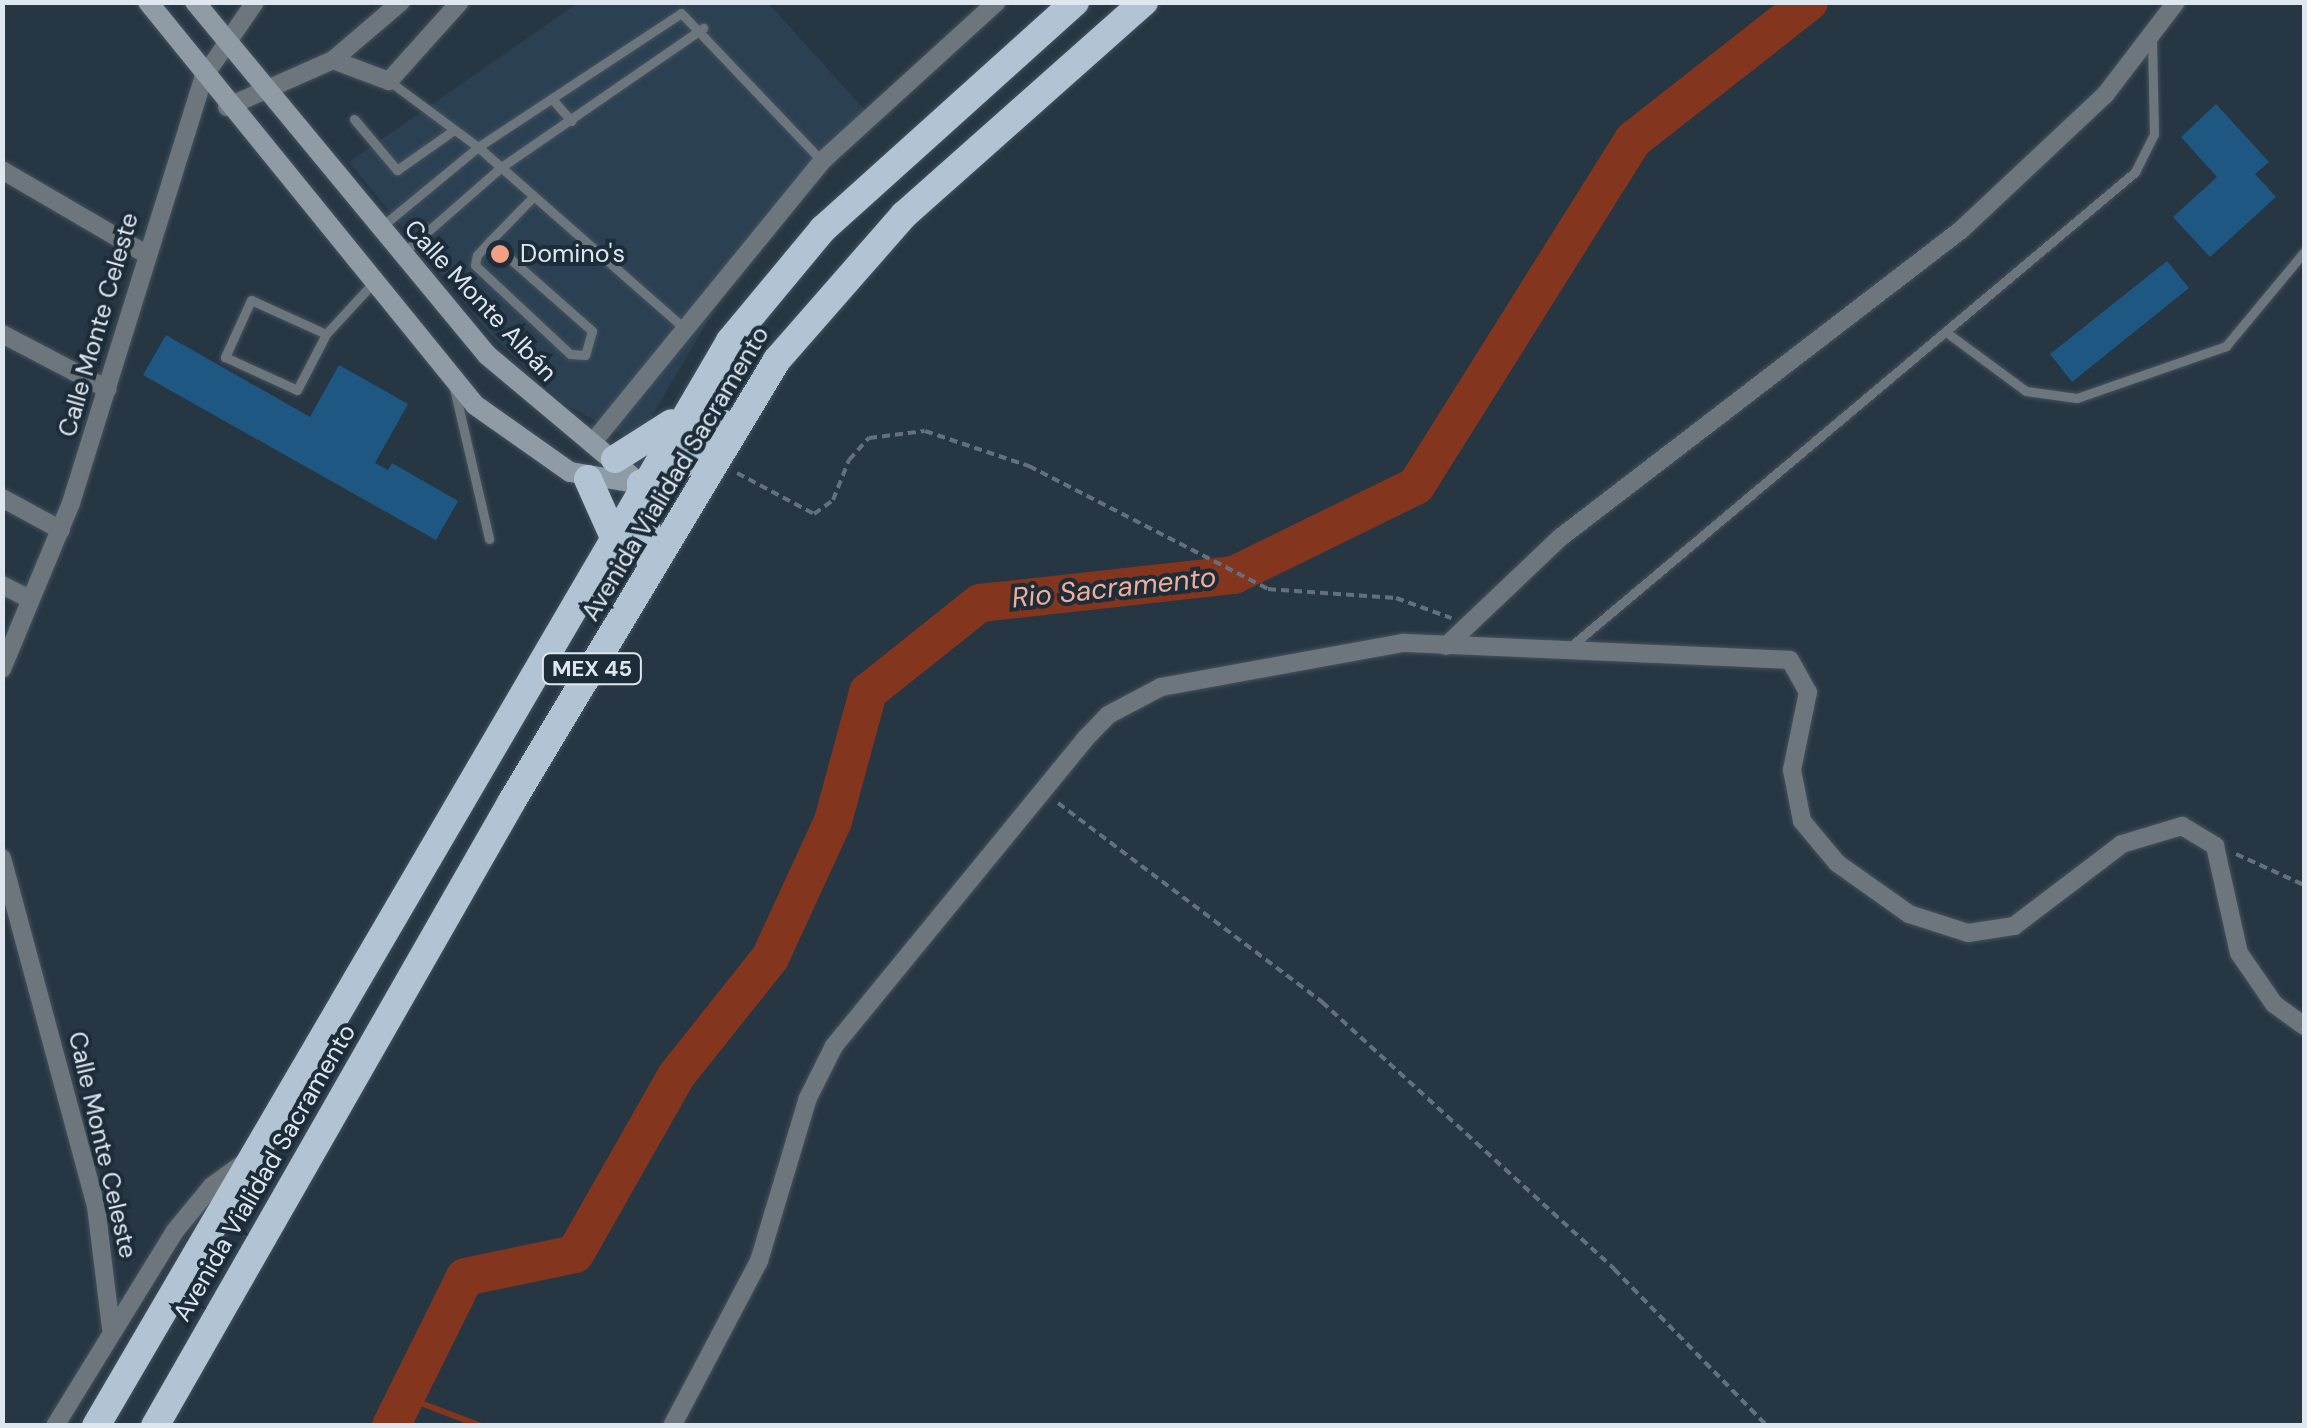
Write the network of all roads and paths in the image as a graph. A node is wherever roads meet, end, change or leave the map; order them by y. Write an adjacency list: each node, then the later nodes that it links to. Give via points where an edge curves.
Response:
1 (148, 2): 14 (main road)
2 (195, 2): 12 (main road, Calle Monte Albán)
3 (255, 2): 12 (street, Calle Monte Celeste)
4 (401, 2): 13 (street)
5 (460, 2): 15 (street)
6 (996, 2): 23 (street)
7 (1075, 2): 40 (highway, Avenida Vialidad Sacramento / MEX 45, via 824,229 757,305)
8 (1144, 2): 39 (highway, Avenida Vialidad Sacramento / MEX 45, via 892,227)
9 (2176, 2): 11 (street)
10 (703, 28): 17 (lane, via 674,16); 20 (lane); 23 (lane)
11 (2152, 38): 36 (lane, via 2154,134 2134,172); 52 (street, via 2105,95 1962,230 1561,537)
12 (223, 42): 14 (street, Calle Monte Celeste); 16 (main road, Calle Monte Albán)
13 (333, 60): 15 (street); 16 (street)
14 (203, 78): 18 (main road); 29 (street, Calle Monte Celeste)
15 (388, 81): 21 (lane)
16 (266, 94): 18 (street); 27 (main road, Calle Monte Albán)
17 (553, 100): 20 (lane); 22 (lane)
18 (227, 107): 32 (main road)
19 (354, 119): 21 (lane, via 397,170)
20 (571, 121): 24 (lane)
21 (454, 130): 22 (lane)
22 (478, 147): 24 (lane); 27 (lane)
23 (822, 161): 33 (street)
24 (500, 168): 26 (lane); 31 (lane)
25 (2, 170): 29 (street)
26 (532, 198): 28 (lane); 33 (lane)
27 (379, 229): 31 (main road, Calle Monte Albán)
28 (490, 241): 28 (lane, via 474,261 478,270 570,354 585,355 592,330)
29 (144, 252): 38 (street, Calle Monte Celeste)
30 (2304, 252): 36 (lane, via 2226,346 2077,398 2026,391)
31 (401, 254): 41 (main road, Calle Monte Albán, via 512,378)
32 (372, 284): 35 (lane); 37 (main road)
33 (682, 326): 41 (street)
34 (2, 334): 38 (street)
35 (326, 334): 35 (lane, via 297,390 225,357 254,300)
36 (1950, 335): 54 (lane)
37 (452, 381): 43 (main road, via 525,446); 48 (lane)
38 (107, 388): 46 (street, Calle Monte Celeste)
39 (753, 395): 42 (highway, Avenida Vialidad Sacramento / MEX 45); 44 (highway, via 696,453)
40 (681, 416): 41 (highway); 44 (highway, Avenida Vialidad Sacramento / MEX 45)
41 (604, 450): 44 (main road, Calle Monte Albán)
42 (716, 459): 49 (highway, Avenida Vialidad Sacramento / MEX 45); 52 (path, via 814,514 833,500 849,460 869,438 925,431 1029,466 1268,589 1396,598)
43 (588, 479): 44 (main road); 47 (highway)
44 (641, 484): 47 (highway, Avenida Vialidad Sacramento / MEX 45); 49 (highway)
45 (2, 498): 46 (street)
46 (61, 530): 51 (street, Calle Monte Celeste)
47 (612, 533): 61 (highway, Avenida Vialidad Sacramento / MEX 45)
48 (489, 538)
49 (651, 572): 65 (highway, Avenida Vialidad Sacramento / MEX 45)
50 (2, 586): 51 (street)
51 (30, 599): 55 (street, Calle Monte Celeste)
52 (1468, 625): 53 (street)
53 (1446, 646): 54 (street); 56 (street, via 1315,654 1161,687 1108,716)
54 (1560, 656): 57 (street, via 1790,660 1808,692 1792,770 1802,821 1837,863 1908,914 1949,930 1990,934 2014,926 2141,833 2182,826)
55 (2, 668)
56 (1042, 791): 66 (street, via 820,1070 759,1261); 67 (path, via 1337,1015 1614,1269)
57 (2215, 846): 59 (path); 60 (street, via 2239,953 2274,1004)
58 (2, 858): 62 (street, Calle Monte Celeste, via 96,1206)
59 (2304, 885)
60 (2304, 1026)
61 (249, 1160): 62 (street, via 197,1202); 64 (highway, Avenida Vialidad Sacramento / MEX 45)
62 (111, 1328): 63 (street)
63 (54, 1426)
64 (96, 1426)
65 (155, 1426)
66 (672, 1426)
67 (1767, 1426)

